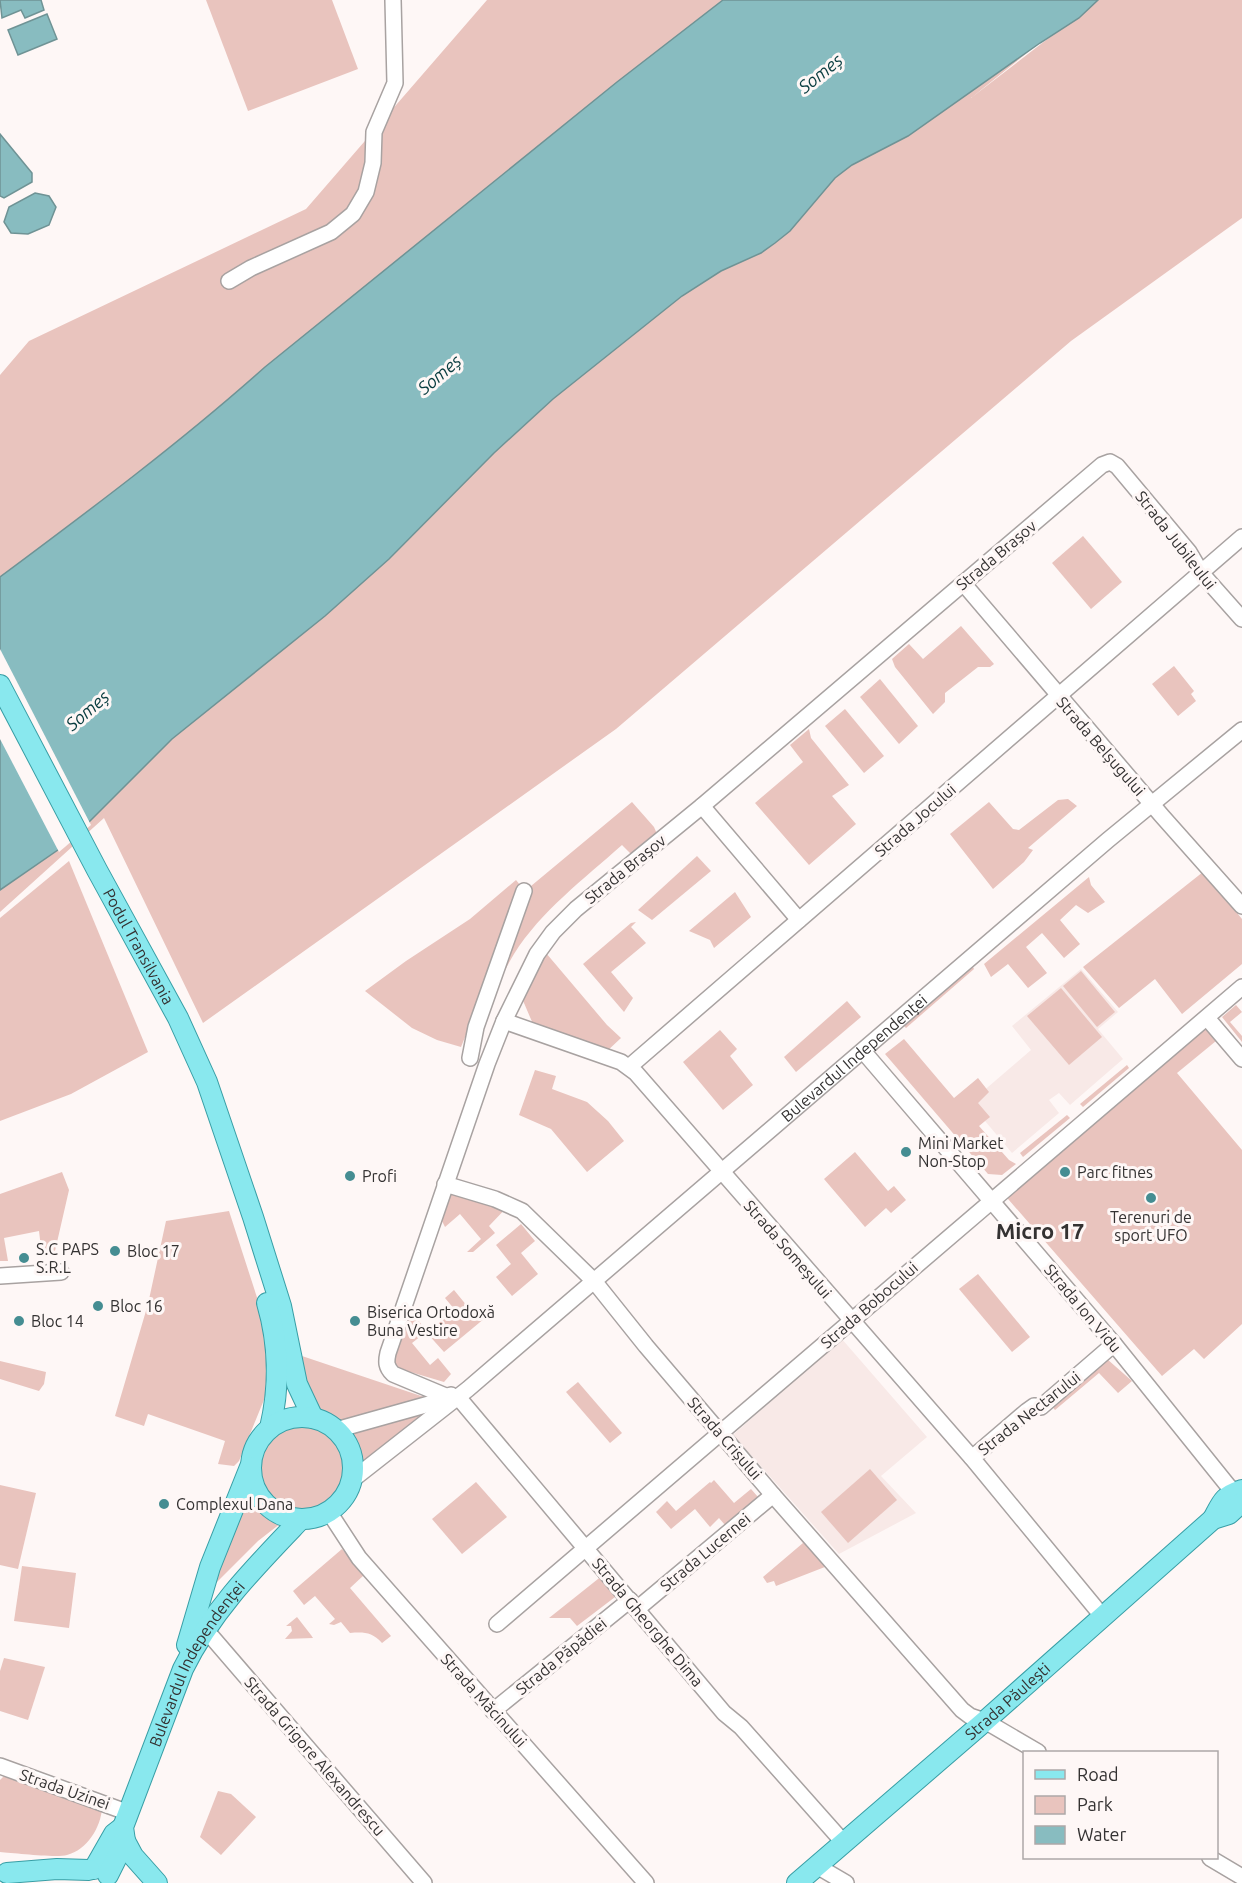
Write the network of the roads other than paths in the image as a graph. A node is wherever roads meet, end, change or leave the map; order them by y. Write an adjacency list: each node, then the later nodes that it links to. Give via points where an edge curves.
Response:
1 (393, 0): 2 (street, via 395,83 374,132 373,163 366,192 353,214 331,232)
2 (229, 281)
3 (1110, 462): 5 (street, Strada Jubileului, via 1117,465 1189,552); 6 (street, Strada Brașov)
4 (1242, 537): 5 (street, Strada Jocului)
5 (1202, 574): 7 (street, Strada Jubileului); 9 (street, Strada Jocului)
6 (963, 583): 9 (street, Strada Belșugului); 13 (street, Strada Brașov)
7 (1242, 619)
8 (0, 685): 27 (main road, Podul Transilvania, via 178,1018 207,1082)
9 (1058, 696): 12 (street, Strada Belșugului); 16 (street, Strada Jocului)
10 (0, 708): 27 (main road, Podul Transilvania, via 167,1024)
11 (1242, 730): 12 (street, Bulevardul Independenței)
12 (1151, 804): 15 (street, Strada Belșugului); 20 (street, Bulevardul Independenței)
13 (702, 806): 16 (street); 19 (street, Strada Brașov, via 553,932 537,954)
14 (524, 891): 21 (street, via 476,1027)
15 (1242, 906)
16 (799, 920): 23 (street, Strada Jocului)
17 (1242, 987): 18 (street, Strada Bobocului)
18 (1207, 1018): 22 (street); 26 (street, Strada Bobocului)
19 (504, 1021): 23 (street, Strada Someșului); 25 (street, Strada Brașov)
20 (863, 1051): 24 (street, Bulevardul Independenței); 26 (street, Strada Ion Vidu)
21 (470, 1058)
22 (1242, 1059)
23 (629, 1067): 24 (street, Strada Someșului)
24 (721, 1172): 30 (street, Bulevardul Independenței); 31 (street, Strada Someșului)
25 (445, 1184): 30 (street, Strada Crișului, via 522,1211); 33 (street, Strada Brașov, via 386,1362 393,1374)
26 (992, 1201): 31 (street, Strada Bobocului); 32 (street, Strada Ion Vidu)
27 (248, 1219): 34 (main road, via 281,1306 297,1384); 35 (main road, via 277,1356 277,1396)
28 (61, 1272): 29 (street)
29 (0, 1276)
30 (594, 1281): 33 (street, Bulevardul Independenței); 37 (street, Strada Crișului)
31 (851, 1321): 37 (street, Strada Bobocului); 38 (street, Strada Someșului)
32 (1114, 1344): 38 (street, Strada Nectarului, via 1041,1407 1027,1411); 42 (street, Strada Ion Vidu)
33 (458, 1394): 36 (street, Bulevardul Independenței); 40 (street, Bulevardul Independenței); 45 (street, Strada Gheorghe Dima)
34 (313, 1418): 35 (main road, via 290,1418); 36 (main road)
35 (270, 1428): 39 (main road, via 257,1444)
36 (336, 1430): 40 (main road, via 352,1457)
37 (721, 1434): 41 (street, Strada Crișului); 45 (street, Strada Bobocului)
38 (972, 1458): 47 (street, Strada Someșului)
39 (251, 1464): 44 (main road, via 253,1483 262,1500 284,1516); 50 (main road, via 210,1567)
40 (352, 1480): 43 (main road, Bulevardul Independenței, via 346,1495)
41 (773, 1495): 46 (street, Strada Lucernei); 52 (street, Strada Crișului, via 962,1710)
42 (1233, 1504): 47 (main road, Strada Păulești)
43 (329, 1512): 44 (main road); 51 (street, Strada Măcinului, via 359,1558)
44 (301, 1519): 49 (main road, Bulevardul Independenței)
45 (586, 1547): 46 (street, Strada Gheorghe Dima); 48 (street, Strada Bobocului)
46 (633, 1604): 51 (street, Strada Păpădiei); 56 (street, Strada Gheorghe Dima, via 724,1713 741,1726)
47 (1103, 1617): 52 (main road, Strada Păulești)
48 (497, 1624)
49 (206, 1629): 50 (main road, Bulevardul Independenței, via 183,1669); 64 (street, Strada Grigore Alexandrescu)
50 (167, 1711): 55 (main road, Bulevardul Independenței)
51 (493, 1711): 65 (street, Strada Măcinului)
52 (985, 1721): 53 (street, Strada Crișului); 56 (main road, Strada Păulești)
53 (1036, 1751)
54 (0, 1766): 55 (street, Strada Uzinei, via 109,1804)
55 (126, 1827): 60 (main road, Bulevardul Independenței); 63 (main road, via 133,1856)
56 (844, 1843): 58 (main road, Strada Păulești)
57 (1213, 1859): 61 (street)
58 (817, 1866): 66 (main road, Strada Păulești); 67 (street)
59 (4, 1873): 60 (main road, via 57,1869); 62 (main road)
60 (102, 1877)
61 (1242, 1877)
62 (57, 1883)
63 (157, 1883)
64 (424, 1883)
65 (646, 1883)
66 (797, 1883)
67 (846, 1883)

